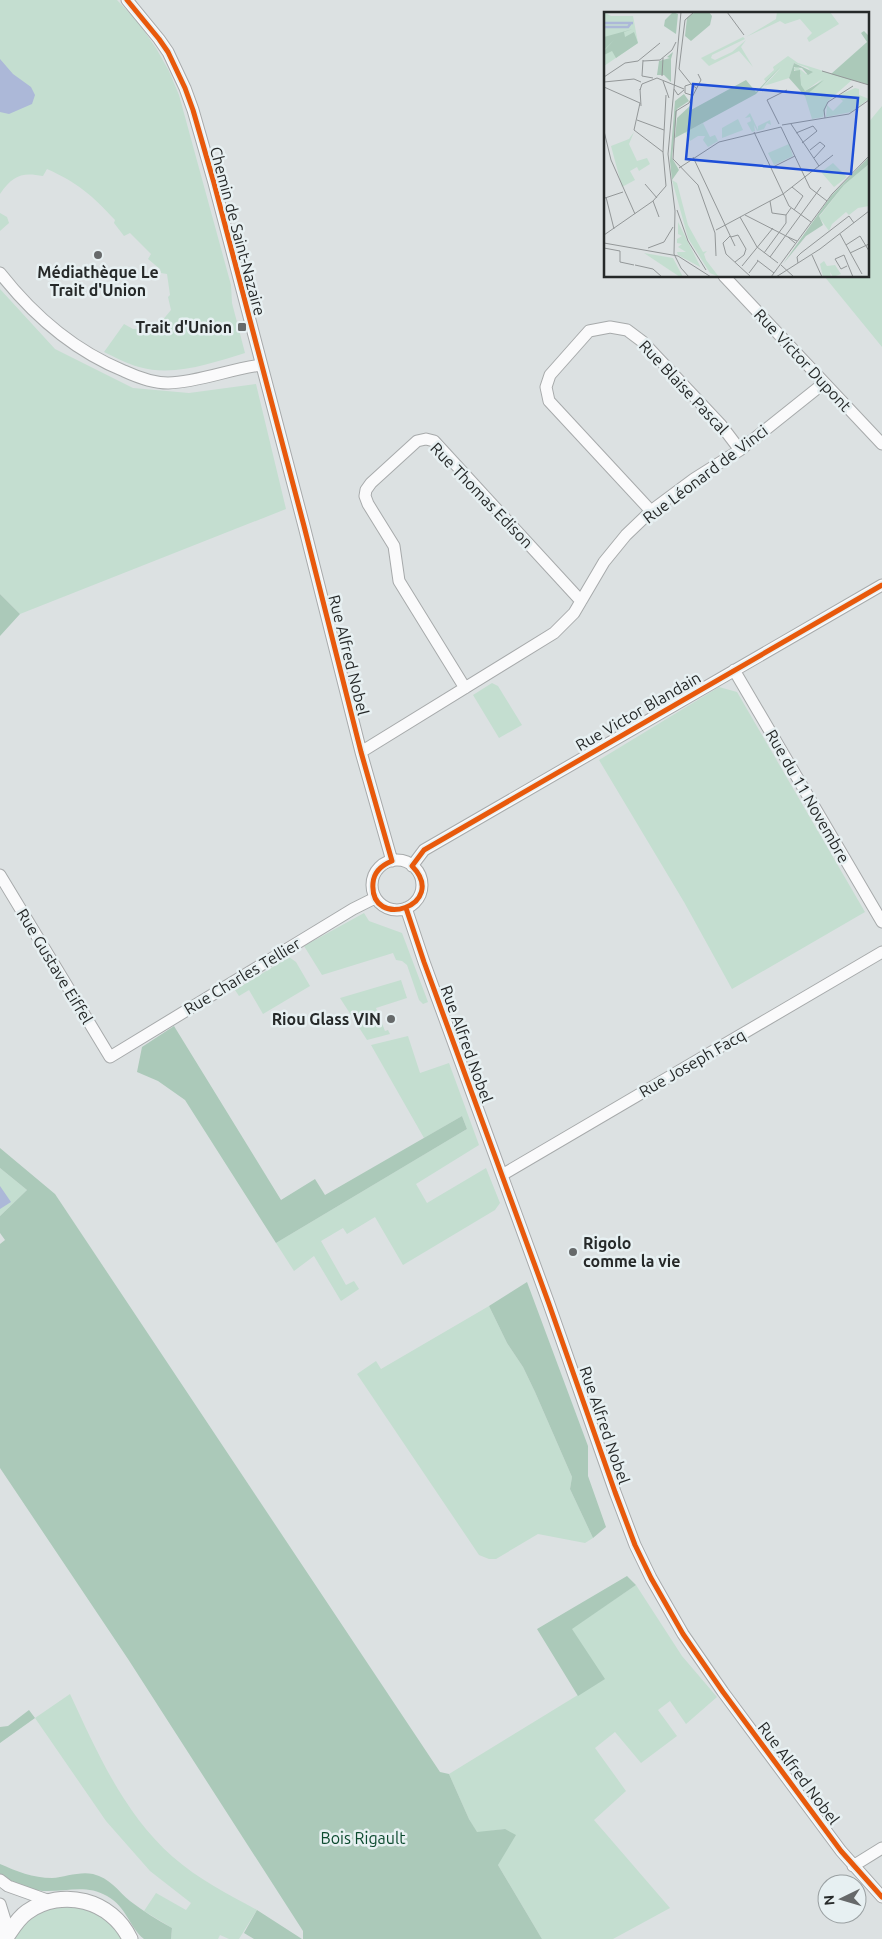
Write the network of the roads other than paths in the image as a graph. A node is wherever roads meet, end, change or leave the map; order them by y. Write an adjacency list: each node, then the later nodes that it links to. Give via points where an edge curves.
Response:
1 (126, 0): 4 (street, Chemin de Saint-Nazaire, via 168,52 185,88 214,183)
2 (0, 274): 4 (street, via 36,312 70,341 104,363 138,377 165,383 192,381)
3 (726, 278): 5 (street, Rue Victor Dupont)
4 (261, 365): 8 (street, Chemin de Saint-Nazaire)
5 (824, 383): 6 (street, Rue Victor Dupont); 7 (street, Rue Léonard de Vinci)
6 (882, 443)
7 (740, 450): 9 (street, Rue Léonard de Vinci); 9 (street, Rue Blaise Pascal, via 721,425 643,342 627,330 610,327 589,330 550,375 546,387 549,401)
8 (285, 455): 14 (street, Rue Alfred Nobel)
9 (651, 511): 11 (street, Rue Léonard de Vinci, via 626,534)
10 (882, 585): 12 (street, Rue Victor Blandain)
11 (581, 600): 13 (street, Rue Léonard de Vinci, via 574,613 554,633); 13 (street, Rue Thomas Edison, via 434,441 417,441 371,483 365,496 394,546 399,581)
12 (734, 670): 16 (street, Rue Victor Blandain, via 424,850); 20 (street, Rue du 11 Novembre)
13 (465, 688): 14 (street, Rue Léonard de Vinci)
14 (361, 752): 15 (street, Rue Alfred Nobel)
15 (392, 861): 16 (street); 18 (street, via 384,864 373,879)
16 (412, 866): 19 (street, via 422,885 418,899)
17 (0, 875): 22 (street, Rue Gustave Eiffel)
18 (375, 898): 19 (street, via 392,910); 22 (street, Rue Charles Tellier)
19 (406, 908): 23 (street, Rue Alfred Nobel)
20 (882, 922)
21 (882, 952): 23 (street, Rue Joseph Facq)
22 (110, 1057)
23 (502, 1175): 25 (street, Rue Alfred Nobel, via 615,1492 651,1578 683,1634 723,1692)
24 (882, 1848): 25 (street)
25 (854, 1866): 27 (street, Rue Alfred Nobel)
26 (0, 1880): 28 (street)
27 (882, 1896)
28 (50, 1901): 30 (street, via 71,1899 91,1903 110,1914); 31 (street, via 20,1918)
29 (0, 1904): 31 (street, via 5,1920)
30 (130, 1938)
31 (5, 1939)

